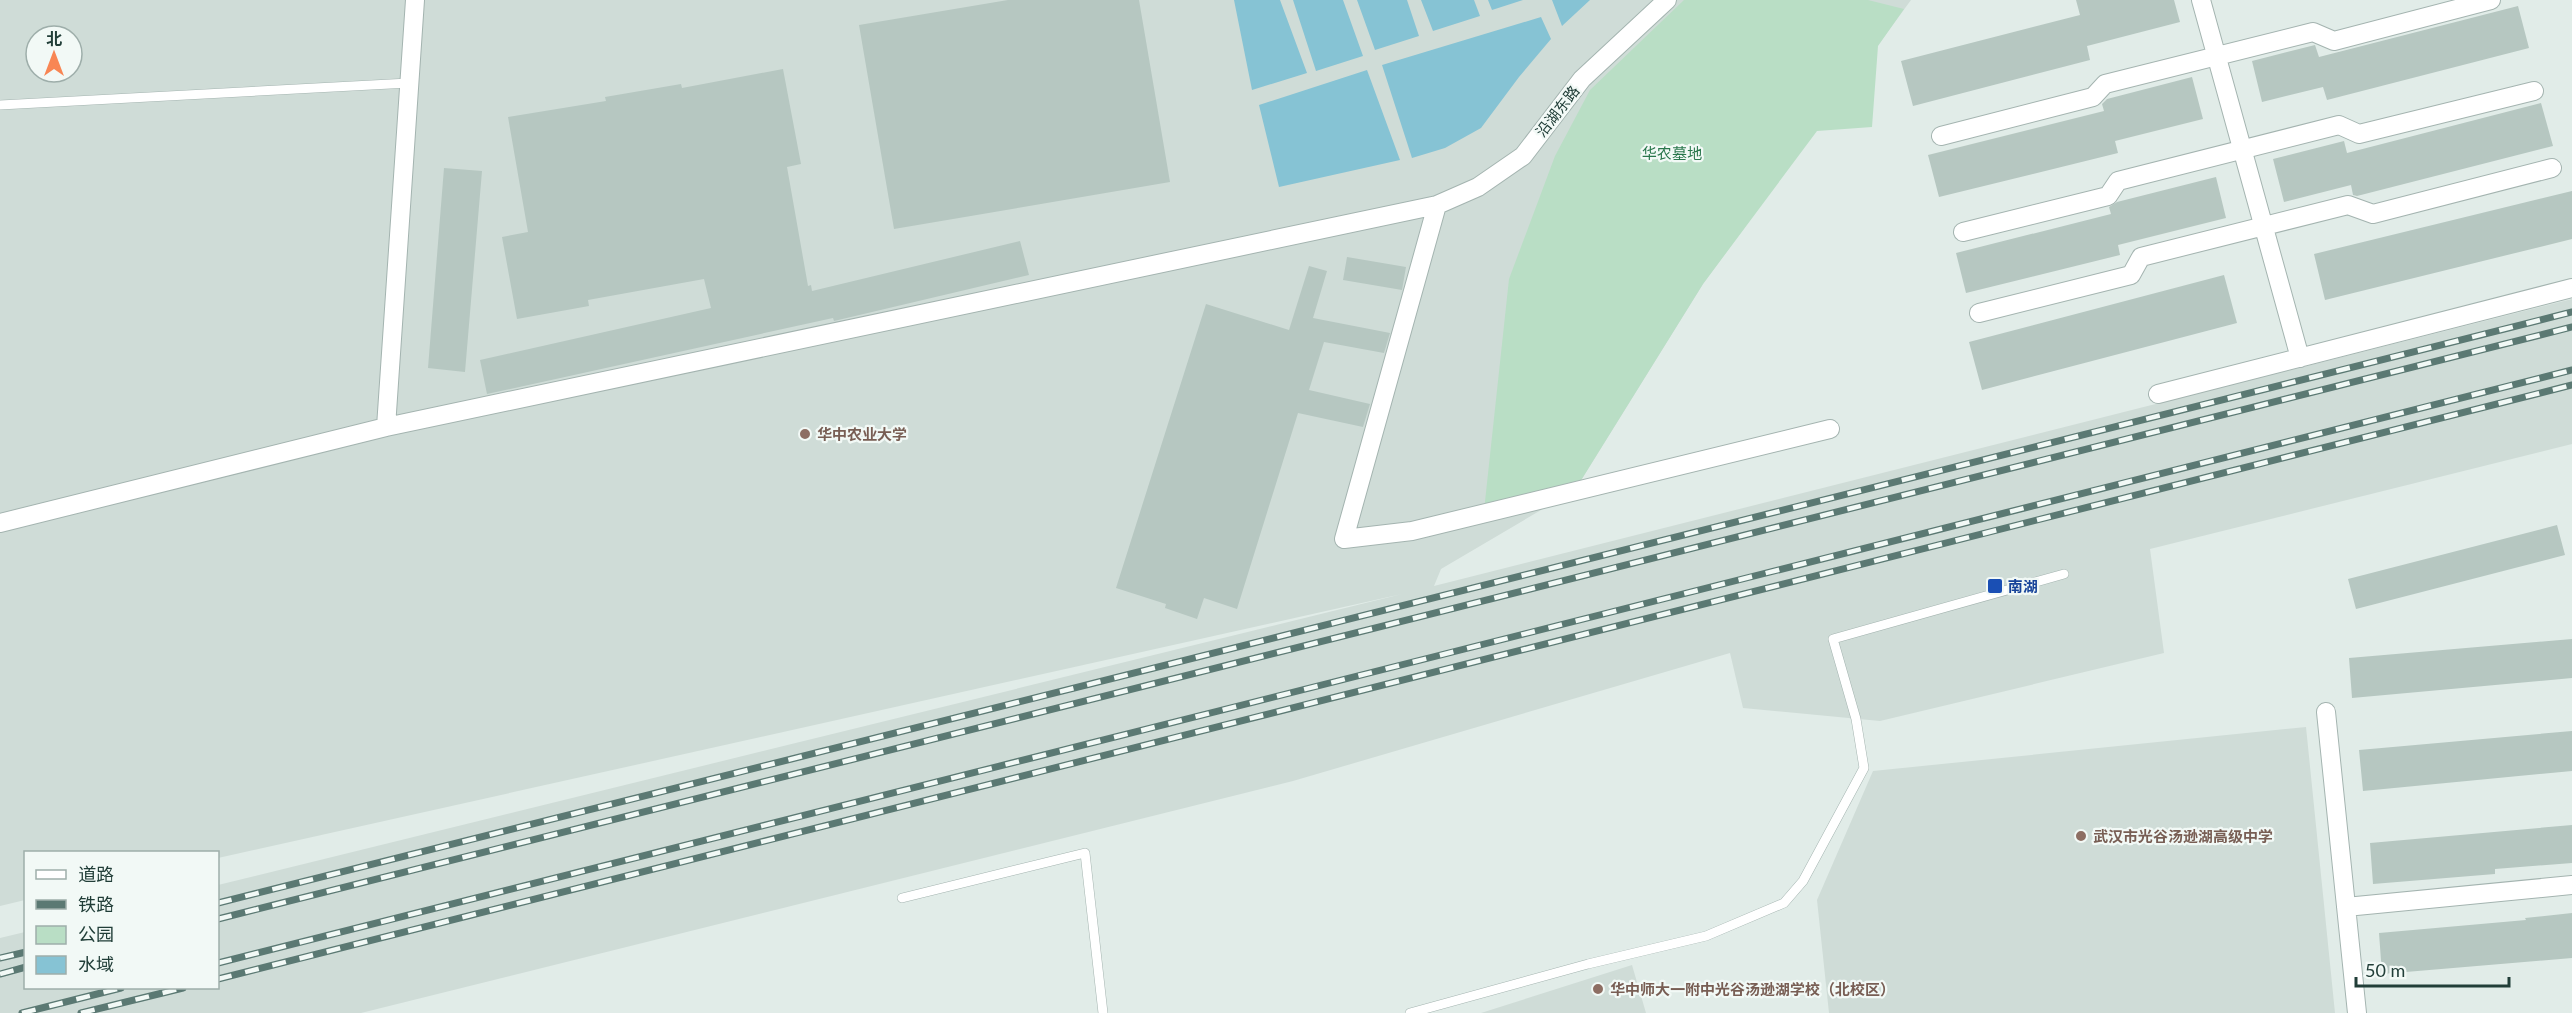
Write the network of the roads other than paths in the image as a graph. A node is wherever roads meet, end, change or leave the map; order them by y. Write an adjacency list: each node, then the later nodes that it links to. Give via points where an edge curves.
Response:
1 (415, 0): 6 (street)
2 (1666, 0): 12 (street, 沿湖东路, via 1582,80 1523,156 1479,187)
3 (2201, 0): 5 (street)
4 (2491, 0): 5 (street, via 2334,41 2313,32)
5 (2216, 56): 9 (street, via 2104,84 2093,97); 10 (street)
6 (409, 83): 8 (lane); 19 (street)
7 (2534, 91): 10 (street, via 2359,134 2339,125)
8 (0, 105)
9 (1941, 136)
10 (2242, 150): 13 (street); 14 (street, via 2118,181 2108,196)
11 (2552, 168): 13 (street, via 2373,214 2348,205)
12 (1437, 205): 19 (street, 沿湖东路); 20 (street, via 1344,539 1412,531)
13 (2263, 226): 16 (street, via 2141,257 2131,275); 17 (street)
14 (1963, 232)
15 (2572, 288): 17 (street)
16 (1979, 313)
17 (2300, 358): 18 (street)
18 (2158, 394)
19 (386, 427): 21 (street, 沿湖东路)
20 (1830, 429)
21 (0, 523)
22 (2064, 574): 28 (lane, via 1833,639 1856,719 1864,768 1803,881 1784,903 1706,936)
23 (2326, 712): 26 (street)
24 (2572, 885): 26 (street)
25 (902, 898): 27 (lane, via 1085,853)
26 (2346, 907): 29 (street)
27 (1102, 1013)
28 (1410, 1013)
29 (2357, 1013)

